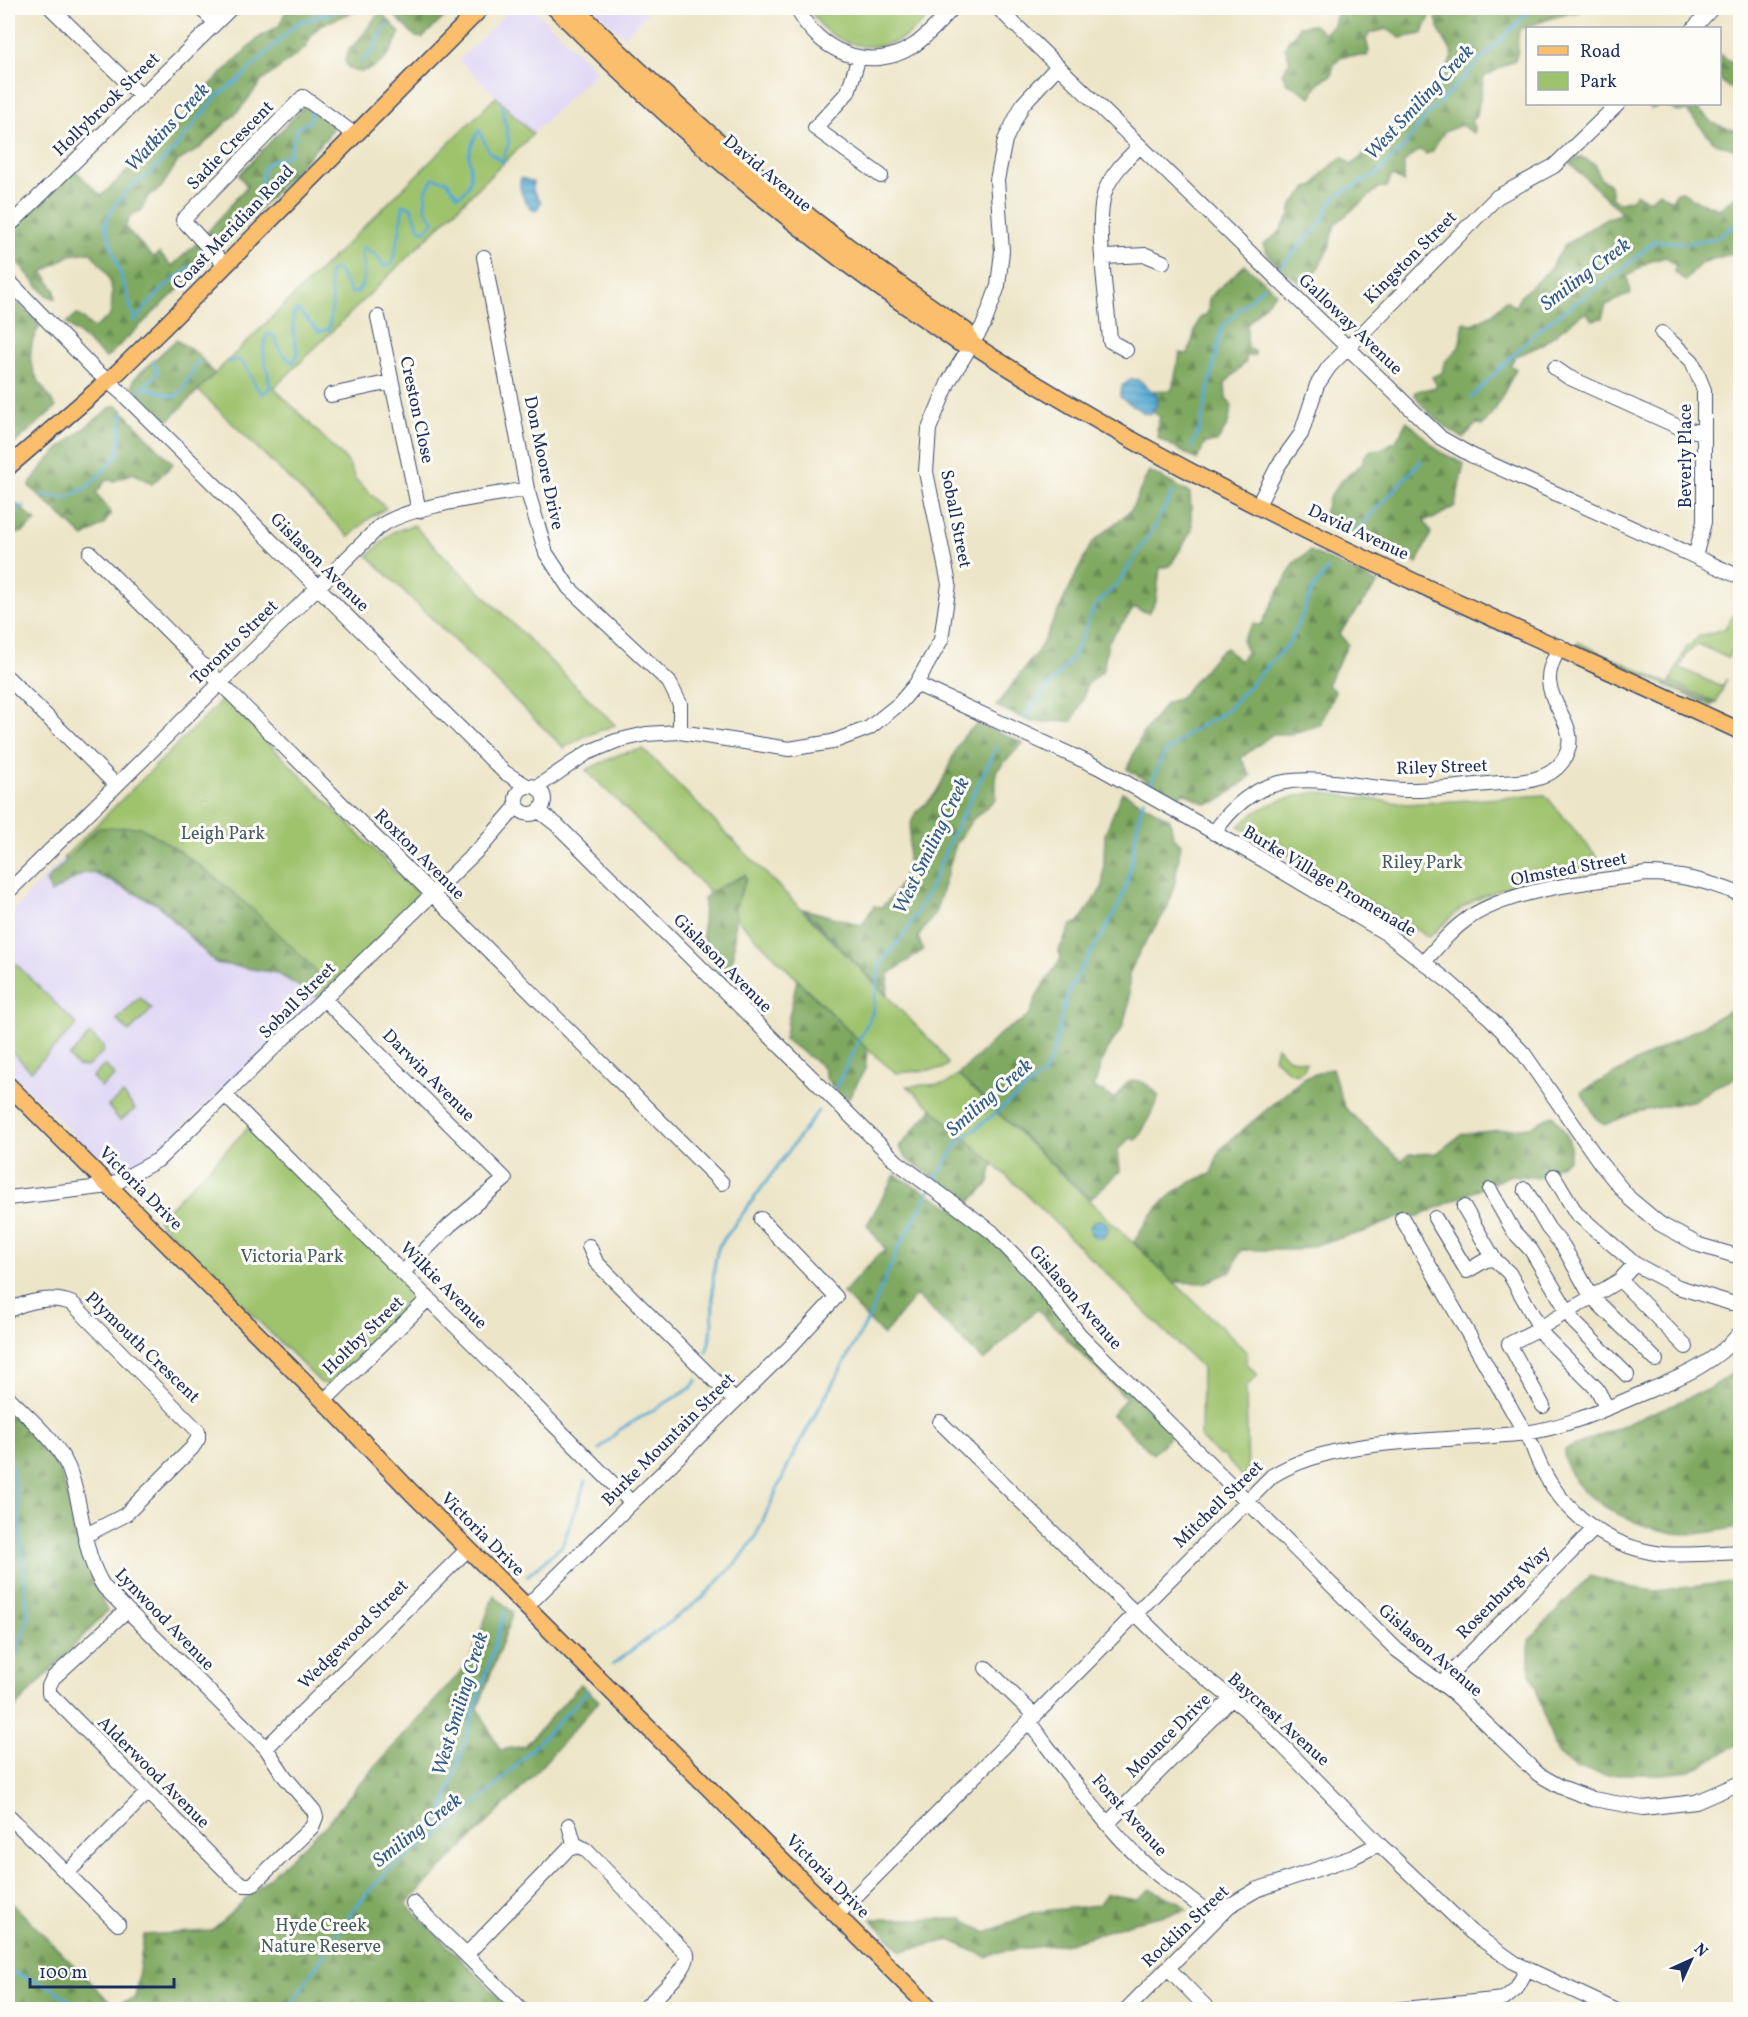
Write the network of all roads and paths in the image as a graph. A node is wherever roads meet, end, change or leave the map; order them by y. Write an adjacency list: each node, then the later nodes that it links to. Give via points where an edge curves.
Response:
1 (51, 8): 15 (street)
2 (200, 8): 11 (street)
3 (231, 8): 11 (street, Hollybrook Street)
4 (481, 8): 17 (main road, Coast Meridian Road)
5 (555, 8): 28 (main road, David Avenue, via 658,107 771,204 928,322 959,343)
6 (575, 8): 28 (main road, David Avenue, via 756,174 966,331)
7 (797, 8): 13 (street, via 823,43)
8 (953, 8): 13 (street, via 906,50 885,57)
9 (998, 8): 14 (street, Galloway Avenue)
10 (1712, 8): 12 (street)
11 (216, 23): 15 (street, Hollybrook Street)
12 (1695, 27)
13 (859, 57): 19 (street, via 848,92 815,128)
14 (1058, 66): 18 (street, Galloway Avenue); 28 (street, Soball Street, via 1023,104 1005,140 997,180 1000,274 991,309)
15 (141, 96): 20 (street, Hollybrook Street)
16 (1617, 105): 29 (street, Kingston Street, via 1554,166 1492,202)
17 (354, 134): 24 (main road, Coast Meridian Road); 24 (street, Sadie Crescent, via 303,97 183,220)
18 (1140, 146): 22 (street, via 1114,175 1104,194 1100,217); 29 (street, Galloway Avenue)
19 (881, 176)
20 (8, 227)
21 (484, 257): 37 (street, Don Moore Drive)
22 (1104, 257): 23 (street, via 1146,255); 30 (street, via 1110,341)
23 (1163, 262)
24 (225, 265): 32 (main road, Coast Meridian Road)
25 (8, 280): 32 (street, Gislason Avenue)
26 (378, 317): 33 (street, Creston Close)
27 (1662, 333): 35 (street, Beverly Place, via 1688,356 1699,375 1706,401)
28 (972, 344): 38 (main road, David Avenue, via 1147,450); 47 (street, Soball Street, via 949,381 929,429 926,472 949,584 941,640)
29 (1347, 348): 38 (street, Kingston Street, via 1319,380 1301,434 1278,466); 41 (street, Galloway Avenue, via 1447,442)
30 (1126, 350)
31 (1555, 368): 35 (street, via 1681,428)
32 (107, 381): 36 (main road, Coast Meridian Road); 43 (street, Gislason Avenue)
33 (391, 382): 34 (street); 39 (street, Creston Close)
34 (331, 395)
35 (1704, 433): 41 (street, Beverly Place, via 1704,522)
36 (8, 467)
37 (527, 489): 39 (street, Toronto Street); 49 (street, Don Moore Drive, via 539,534 557,572 574,593 669,682 680,704)
38 (1257, 507): 44 (main road, David Avenue)
39 (419, 511): 43 (street, Toronto Street, via 379,527)
40 (90, 553): 46 (street, Roxton Avenue)
41 (1695, 557): 42 (street, Galloway Avenue)
42 (1740, 577)
43 (317, 587): 46 (street, Toronto Street); 51 (street, Gislason Avenue)
44 (1560, 646): 48 (main road, David Avenue); 52 (street, Riley Street, via 1549,680 1570,738 1565,757 1550,773 1520,781 1414,790 1319,779 1288,781 1267,787 1244,801)
45 (8, 678): 50 (street)
46 (219, 684): 50 (street, Toronto Street); 54 (street, Roxton Avenue)
47 (916, 684): 49 (street, Soball Street, via 869,728 832,742 789,750); 52 (street, Burke Village Promenade, via 1059,748)
48 (1740, 731)
49 (680, 732): 51 (street, Soball Street, via 646,734 587,753)
50 (116, 785): 53 (street, Toronto Street)
51 (531, 800): 54 (street, Soball Street); 94 (street, Gislason Avenue, via 897,1162 992,1232 1040,1283 1078,1334)
52 (1214, 833): 56 (street, Burke Village Promenade, via 1387,934)
53 (9, 888)
54 (432, 894): 57 (street, Soball Street); 62 (street, Roxton Avenue)
55 (1740, 894): 56 (street, Olmsted Street, via 1701,879 1664,874 1529,894 1473,915)
56 (1424, 962): 72 (street, Burke Village Promenade, via 1491,1019 1524,1054 1630,1199 1670,1230 1700,1245)
57 (325, 1000): 59 (street, Soball Street); 61 (street, Darwin Avenue)
58 (8, 1085): 63 (main road, Victoria Drive)
59 (226, 1096): 63 (street, Soball Street, via 158,1160); 75 (street, Wilkie Avenue)
60 (1554, 1176): 74 (street, via 1576,1213)
61 (505, 1179): 75 (street, Holtby Street, via 450,1225)
62 (722, 1183)
63 (110, 1186): 66 (street); 88 (main road, Victoria Drive)
64 (1524, 1189): 77 (street)
65 (1490, 1190): 81 (street)
66 (8, 1198)
67 (1464, 1207): 73 (street)
68 (1402, 1218): 93 (street)
69 (1435, 1218): 73 (street, via 1467,1271)
70 (760, 1220): 89 (street, Burke Mountain Street, via 836,1297)
71 (589, 1246): 89 (street, via 596,1262)
72 (1740, 1257)
73 (1494, 1259): 82 (street, via 1509,1273)
74 (1635, 1264): 76 (street); 79 (street, via 1678,1287)
75 (403, 1272): 78 (street, Wilkie Avenue)
76 (1620, 1280): 77 (street); 84 (street)
77 (1591, 1296): 81 (street); 85 (street)
78 (429, 1298): 88 (street, Holtby Street); 95 (street, Wilkie Avenue)
79 (1731, 1303)
80 (8, 1311): 97 (street, Plymouth Crescent, via 54,1299 73,1304 198,1431 192,1448 128,1512)
81 (1566, 1311): 82 (street); 86 (street)
82 (1540, 1328): 90 (street, via 1509,1344); 91 (street, via 1597,1389)
83 (1740, 1333): 91 (street, Mitchell Street, via 1713,1359 1687,1374)
84 (1686, 1347)
85 (1656, 1360)
86 (1627, 1375)
87 (8, 1396): 97 (street, Lynwood Avenue, via 47,1436 64,1460)
88 (324, 1401): 98 (main road, Victoria Drive)
89 (735, 1401): 95 (street, Burke Mountain Street)
90 (1543, 1406)
91 (1607, 1408): 93 (street, Mitchell Street, via 1560,1426)
92 (939, 1422): 102 (street, Baycrest Avenue)
93 (1525, 1433): 94 (street, Mitchell Street, via 1355,1448 1312,1456 1272,1476); 96 (street, via 1557,1494)
94 (1245, 1501): 102 (street, Mitchell Street); 104 (street, Gislason Avenue, via 1406,1659)
95 (632, 1503): 100 (street, Burke Mountain Street)
96 (1594, 1529): 99 (street, via 1627,1546 1660,1553); 104 (street, Rosenburg Way)
97 (86, 1534): 101 (street, Lynwood Avenue, via 100,1581)
98 (468, 1549): 100 (main road, Victoria Drive); 107 (street, Wedgewood Street)
99 (1740, 1552)
100 (526, 1607): 118 (main road, Victoria Drive)
101 (127, 1610): 107 (street, Lynwood Avenue); 109 (street, Alderwood Avenue, via 52,1678 48,1689 52,1698)
102 (1134, 1614): 105 (street, Baycrest Avenue); 106 (street, Mitchell Street)
103 (986, 1668): 106 (street, Forst Avenue)
104 (1441, 1683): 108 (street, Gislason Avenue, via 1538,1774 1569,1790 1620,1805 1662,1808 1696,1802)
105 (1231, 1699): 112 (street, Mounce Drive); 114 (street, Baycrest Avenue)
106 (1032, 1719): 112 (street, Forst Avenue); 118 (street, Mitchell Street)
107 (266, 1748): 111 (street, Lynwood Avenue)
108 (1740, 1784)
109 (147, 1793): 111 (street, Alderwood Avenue, via 233,1878 248,1885 258,1881 310,1830); 116 (street)
110 (9, 1816): 116 (street)
111 (316, 1817)
112 (1108, 1823): 119 (street, Forst Avenue, via 1168,1885 1196,1901)
113 (569, 1825): 115 (street)
114 (1379, 1844): 119 (street, Rocklin Street, via 1353,1857 1256,1890); 123 (street, Baycrest Avenue, via 1471,1932)
115 (575, 1846): 121 (street); 125 (street, via 586,1850 687,1954 686,1965)
116 (66, 1873): 120 (street)
117 (412, 1903): 121 (street)
118 (837, 1915): 126 (main road, Victoria Drive)
119 (1215, 1919): 122 (street, Rocklin Street)
120 (118, 1924)
121 (466, 1955): 124 (street)
122 (1168, 1968): 127 (street, Rocklin Street); 128 (street)
123 (1527, 1969): 129 (street, via 1516,1989 1504,1999); 130 (street, Baycrest Avenue)
124 (522, 2010)
125 (643, 2010)
126 (932, 2010)
127 (1126, 2010)
128 (1209, 2010)
129 (1394, 2010)
130 (1615, 2010)

